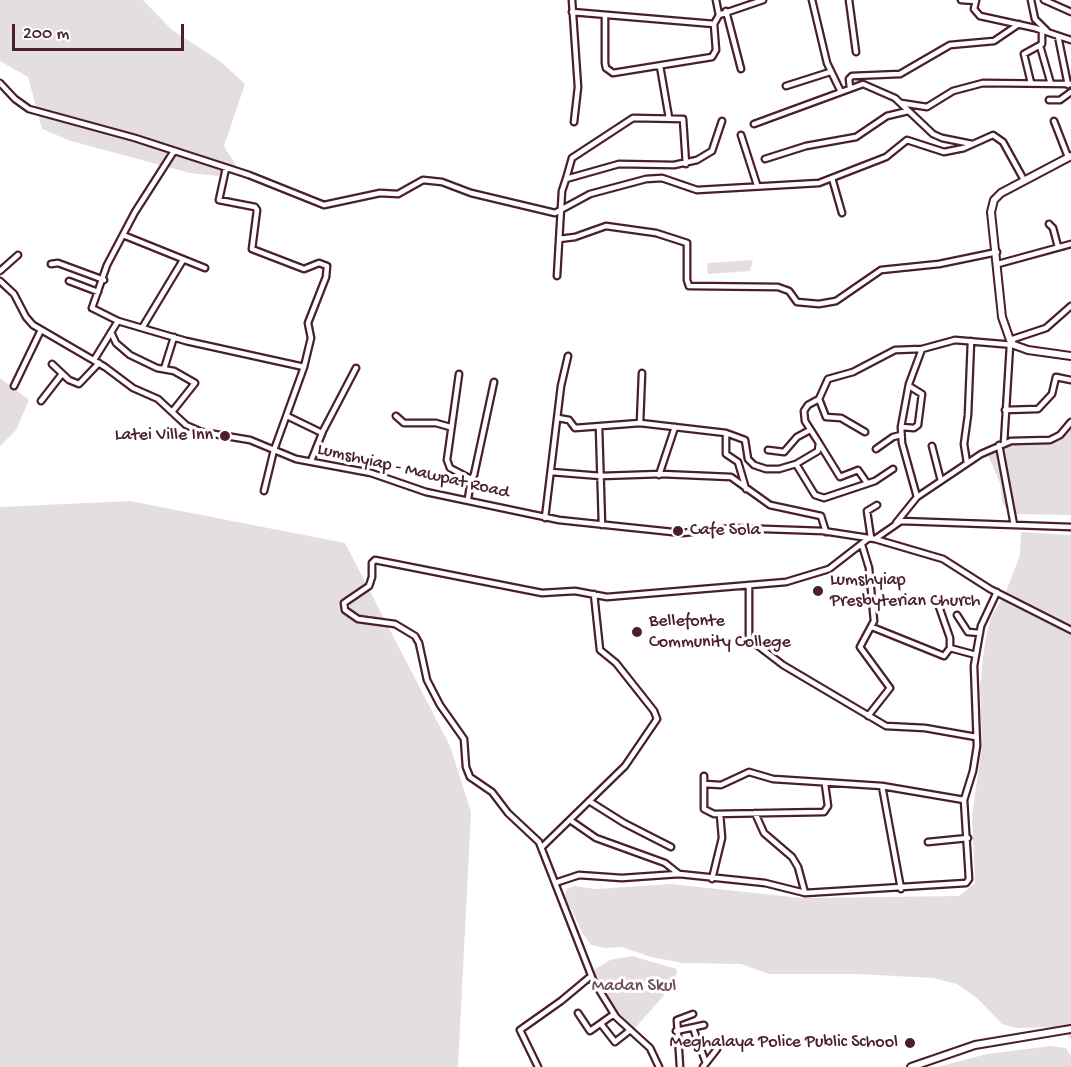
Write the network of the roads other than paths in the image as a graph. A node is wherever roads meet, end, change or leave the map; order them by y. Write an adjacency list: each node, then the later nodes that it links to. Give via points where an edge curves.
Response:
1 (572, 0): 11 (street)
2 (716, 0): 14 (street)
3 (763, 0): 10 (street)
4 (812, 0): 25 (street)
5 (849, 0): 22 (street)
6 (961, 0): 7 (street)
7 (976, 0): 16 (street, via 974,9 980,16)
8 (1031, 0): 18 (street, via 1035,19)
9 (1044, 0): 12 (street)
10 (726, 11): 14 (street); 24 (street)
11 (572, 12): 13 (street); 40 (street, via 578,87)
12 (1071, 12)
13 (605, 15): 15 (street); 23 (street, via 605,63 609,71)
14 (719, 15): 15 (street)
15 (714, 24): 23 (street, via 716,50 712,57)
16 (1019, 24): 17 (street); 31 (street, via 994,41 950,45 900,74 852,76)
17 (1042, 30): 18 (street); 21 (street)
18 (1049, 32): 19 (street)
19 (1058, 36): 20 (street); 29 (street)
20 (1071, 40)
21 (1040, 46): 27 (street, via 1024,54); 28 (street)
22 (856, 52)
23 (660, 66): 37 (street)
24 (741, 69)
25 (830, 72): 30 (street); 32 (street)
26 (0, 83): 44 (street, via 29,109)
27 (1031, 83): 28 (street); 35 (street, via 982,83 953,91 927,106)
28 (1051, 84): 29 (street)
29 (1070, 85)
30 (786, 86)
31 (850, 88): 32 (street); 35 (street, via 863,84)
32 (841, 92): 41 (street)
33 (1071, 92): 34 (street, via 1060,100)
34 (1049, 100)
35 (901, 103): 36 (street)
36 (908, 111): 43 (street, via 933,134); 46 (street, via 887,116 856,136)
37 (669, 118): 47 (street, via 681,118 684,122); 50 (street, via 625,121 572,158)
38 (722, 121): 47 (street, via 712,151)
39 (1054, 121): 45 (street)
40 (574, 122)
41 (754, 124)
42 (741, 135): 52 (street)
43 (972, 144): 49 (street, via 944,152 907,140 886,157); 51 (street, via 998,136)
44 (174, 151): 48 (street); 56 (street)
45 (1069, 157): 51 (street)
46 (765, 159)
47 (686, 164): 50 (street, via 618,164)
48 (226, 168): 53 (street, via 324,205 380,193 398,194 423,180 450,184 544,213); 85 (street, via 219,200 258,210 252,249 304,269 319,263 327,266 308,323 312,338)
49 (832, 178): 52 (street, via 819,183); 54 (street)
50 (567, 179): 53 (street, via 563,183)
51 (1024, 180): 60 (street, via 1000,193 992,204)
52 (757, 185): 53 (street, via 697,190 662,178 646,179 590,194)
53 (562, 212): 57 (street)
54 (842, 213)
55 (1049, 224): 59 (street)
56 (123, 236): 62 (street); 68 (street, via 107,265)
57 (559, 239): 60 (street, via 606,226 656,233 687,243 689,286 778,287 789,291 797,302 819,304 836,301 881,270 949,263); 67 (street)
58 (1071, 244): 59 (street)
59 (1058, 247): 64 (street)
60 (997, 252): 64 (street)
61 (18, 255): 66 (street)
62 (183, 260): 65 (street); 74 (street)
63 (51, 264): 68 (street)
64 (998, 264): 79 (street, via 1002,317)
65 (205, 268)
66 (0, 272)
67 (557, 276)
68 (104, 280): 71 (street)
69 (0, 281): 75 (street, Lumshyiap - Mawpat Road, via 14,294 28,321)
70 (69, 281): 71 (street)
71 (98, 292): 73 (street, via 92,308)
72 (1071, 306): 79 (street, via 1046,328)
73 (118, 321): 74 (street); 76 (street)
74 (142, 328): 77 (street)
75 (41, 330): 83 (street, Lumshyiap - Mawpat Road); 93 (street)
76 (111, 332): 83 (street); 87 (street, via 116,343 130,355)
77 (174, 338): 85 (street); 87 (street)
78 (971, 341): 79 (street); 80 (street, via 955,340); 121 (street, via 964,444)
79 (1014, 341): 82 (street, via 1041,353); 97 (street)
80 (922, 350): 94 (street); 95 (street, via 895,350 853,372 828,379)
81 (568, 356): 101 (street)
82 (1071, 356)
83 (96, 362): 89 (street, via 79,384); 98 (street, Lumshyiap - Mawpat Road, via 133,388 158,399)
84 (52, 364): 89 (street)
85 (304, 367): 99 (street)
86 (356, 368): 109 (street)
87 (164, 369): 98 (street, via 195,385)
88 (642, 373): 103 (street)
89 (62, 374): 96 (street)
90 (459, 374): 104 (street)
91 (1071, 380): 97 (street, via 1056,377 1050,398 1038,409)
92 (494, 382): 126 (street)
93 (14, 386)
94 (909, 386): 107 (street); 107 (street, via 922,394 918,425)
95 (819, 399): 108 (street, via 804,411); 110 (street, via 826,417 841,418)
96 (41, 401)
97 (1005, 410): 114 (street)
98 (172, 412): 117 (street, Lumshyiap - Mawpat Road, via 196,430 250,440)
99 (287, 416): 109 (street); 117 (street)
100 (396, 416): 104 (street, via 404,423)
101 (558, 418): 105 (street, via 569,420 574,428); 123 (street)
102 (1071, 422): 114 (street, via 1050,440)
103 (640, 423): 105 (street); 106 (street)
104 (450, 427): 126 (street, via 447,464)
105 (599, 427): 125 (street)
106 (675, 427): 111 (street); 124 (street)
107 (901, 427): 112 (street)
108 (810, 429): 113 (street); 118 (street, via 784,452)
109 (322, 432): 119 (street)
110 (865, 432)
111 (726, 433): 120 (street, via 745,440 748,459 754,465 772,470); 129 (street, via 726,454 738,462)
112 (901, 435): 116 (street, via 893,436); 131 (street)
113 (819, 443): 120 (street, via 814,455); 128 (street, via 840,477 858,470)
114 (1002, 444): 121 (street); 137 (street)
115 (932, 446): 127 (street)
116 (876, 449)
117 (274, 450): 119 (street, Lumshyiap - Mawpat Road); 130 (street)
118 (768, 450)
119 (311, 461): 132 (street, Lumshyiap - Mawpat Road, via 371,473 426,492)
120 (796, 464): 128 (street, via 819,497)
121 (967, 464): 127 (street)
122 (893, 470): 128 (street)
123 (551, 472): 125 (street); 134 (street)
124 (658, 475): 125 (street); 129 (street, via 731,477)
125 (601, 476): 136 (street)
126 (471, 479): 132 (street)
127 (941, 481): 131 (street)
128 (867, 483)
129 (746, 489): 139 (street, via 770,505 821,516)
130 (264, 491)
131 (916, 497): 135 (street)
132 (468, 499): 134 (street, Lumshyiap - Mawpat Road)
133 (877, 505): 140 (street, via 867,512)
134 (545, 518): 136 (street, Lumshyiap - Mawpat Road)
135 (896, 523): 137 (street, via 935,520); 140 (street)
136 (602, 525): 139 (street, Lumshyiap - Mawpat Road, via 682,533 732,528)
137 (1014, 525): 138 (street)
138 (1071, 527)
139 (826, 532): 140 (street, Lumshyiap - Mawpat Road)
140 (872, 538): 141 (street); 143 (street, Lumshyiap - Mawpat Road, via 943,559)
141 (862, 545): 142 (street, via 820,573 786,582); 147 (street, via 869,568)
142 (749, 585): 144 (street, via 608,597); 152 (street, via 749,639 783,665)
143 (997, 592): 148 (street, Lumshyiap - Mawpat Road); 149 (street)
144 (594, 594): 159 (street, via 600,650 616,663 657,719 638,751); 165 (street, via 542,593 375,560 369,585 344,603 345,610 358,619 395,624 415,636 434,693 464,739 470,777 492,792 507,813)
145 (936, 598): 150 (street)
146 (957, 615): 149 (street, via 967,631)
147 (872, 627): 150 (street, via 941,655); 152 (street, via 860,647 890,688)
148 (1071, 630)
149 (980, 633): 151 (street)
150 (950, 648): 151 (street)
151 (976, 655): 153 (street)
152 (868, 716): 153 (street, via 891,727)
153 (976, 737): 158 (street, via 975,763)
154 (704, 776): 155 (street)
155 (704, 784): 156 (street, via 721,785 749,772 773,779); 161 (street, via 706,812)
156 (825, 784): 157 (street); 160 (street, via 828,806 824,812)
157 (882, 786): 158 (street); 170 (street)
158 (964, 800): 163 (street)
159 (589, 801): 162 (street); 166 (street)
160 (755, 813): 161 (street); 171 (street, via 764,833 792,857)
161 (720, 814): 168 (street, via 722,838)
162 (570, 820): 165 (street); 167 (street, via 597,838 672,866)
163 (968, 838): 164 (street); 170 (street, via 966,883)
164 (928, 842)
165 (542, 847): 169 (street)
166 (671, 847)
167 (679, 874): 168 (street); 169 (street, via 622,878 579,875)
168 (712, 879): 171 (street, via 765,883)
169 (555, 883): 172 (street)
170 (902, 889): 171 (street)
171 (805, 893)
172 (591, 976): 174 (street); 184 (street, via 520,1030)
173 (578, 1013): 176 (street, via 591,1031)
174 (614, 1014): 176 (street); 180 (street)
175 (693, 1014): 181 (street, via 678,1018)
176 (601, 1024): 180 (street, via 615,1042)
177 (704, 1025): 178 (street)
178 (693, 1028): 181 (street); 183 (street)
179 (1071, 1029): 187 (street, via 975,1045)
180 (629, 1031): 185 (street, via 650,1048)
181 (676, 1031): 186 (street)
182 (717, 1048): 183 (street)
183 (705, 1065)
184 (538, 1067)
185 (659, 1067)
186 (680, 1067)
187 (911, 1067)

